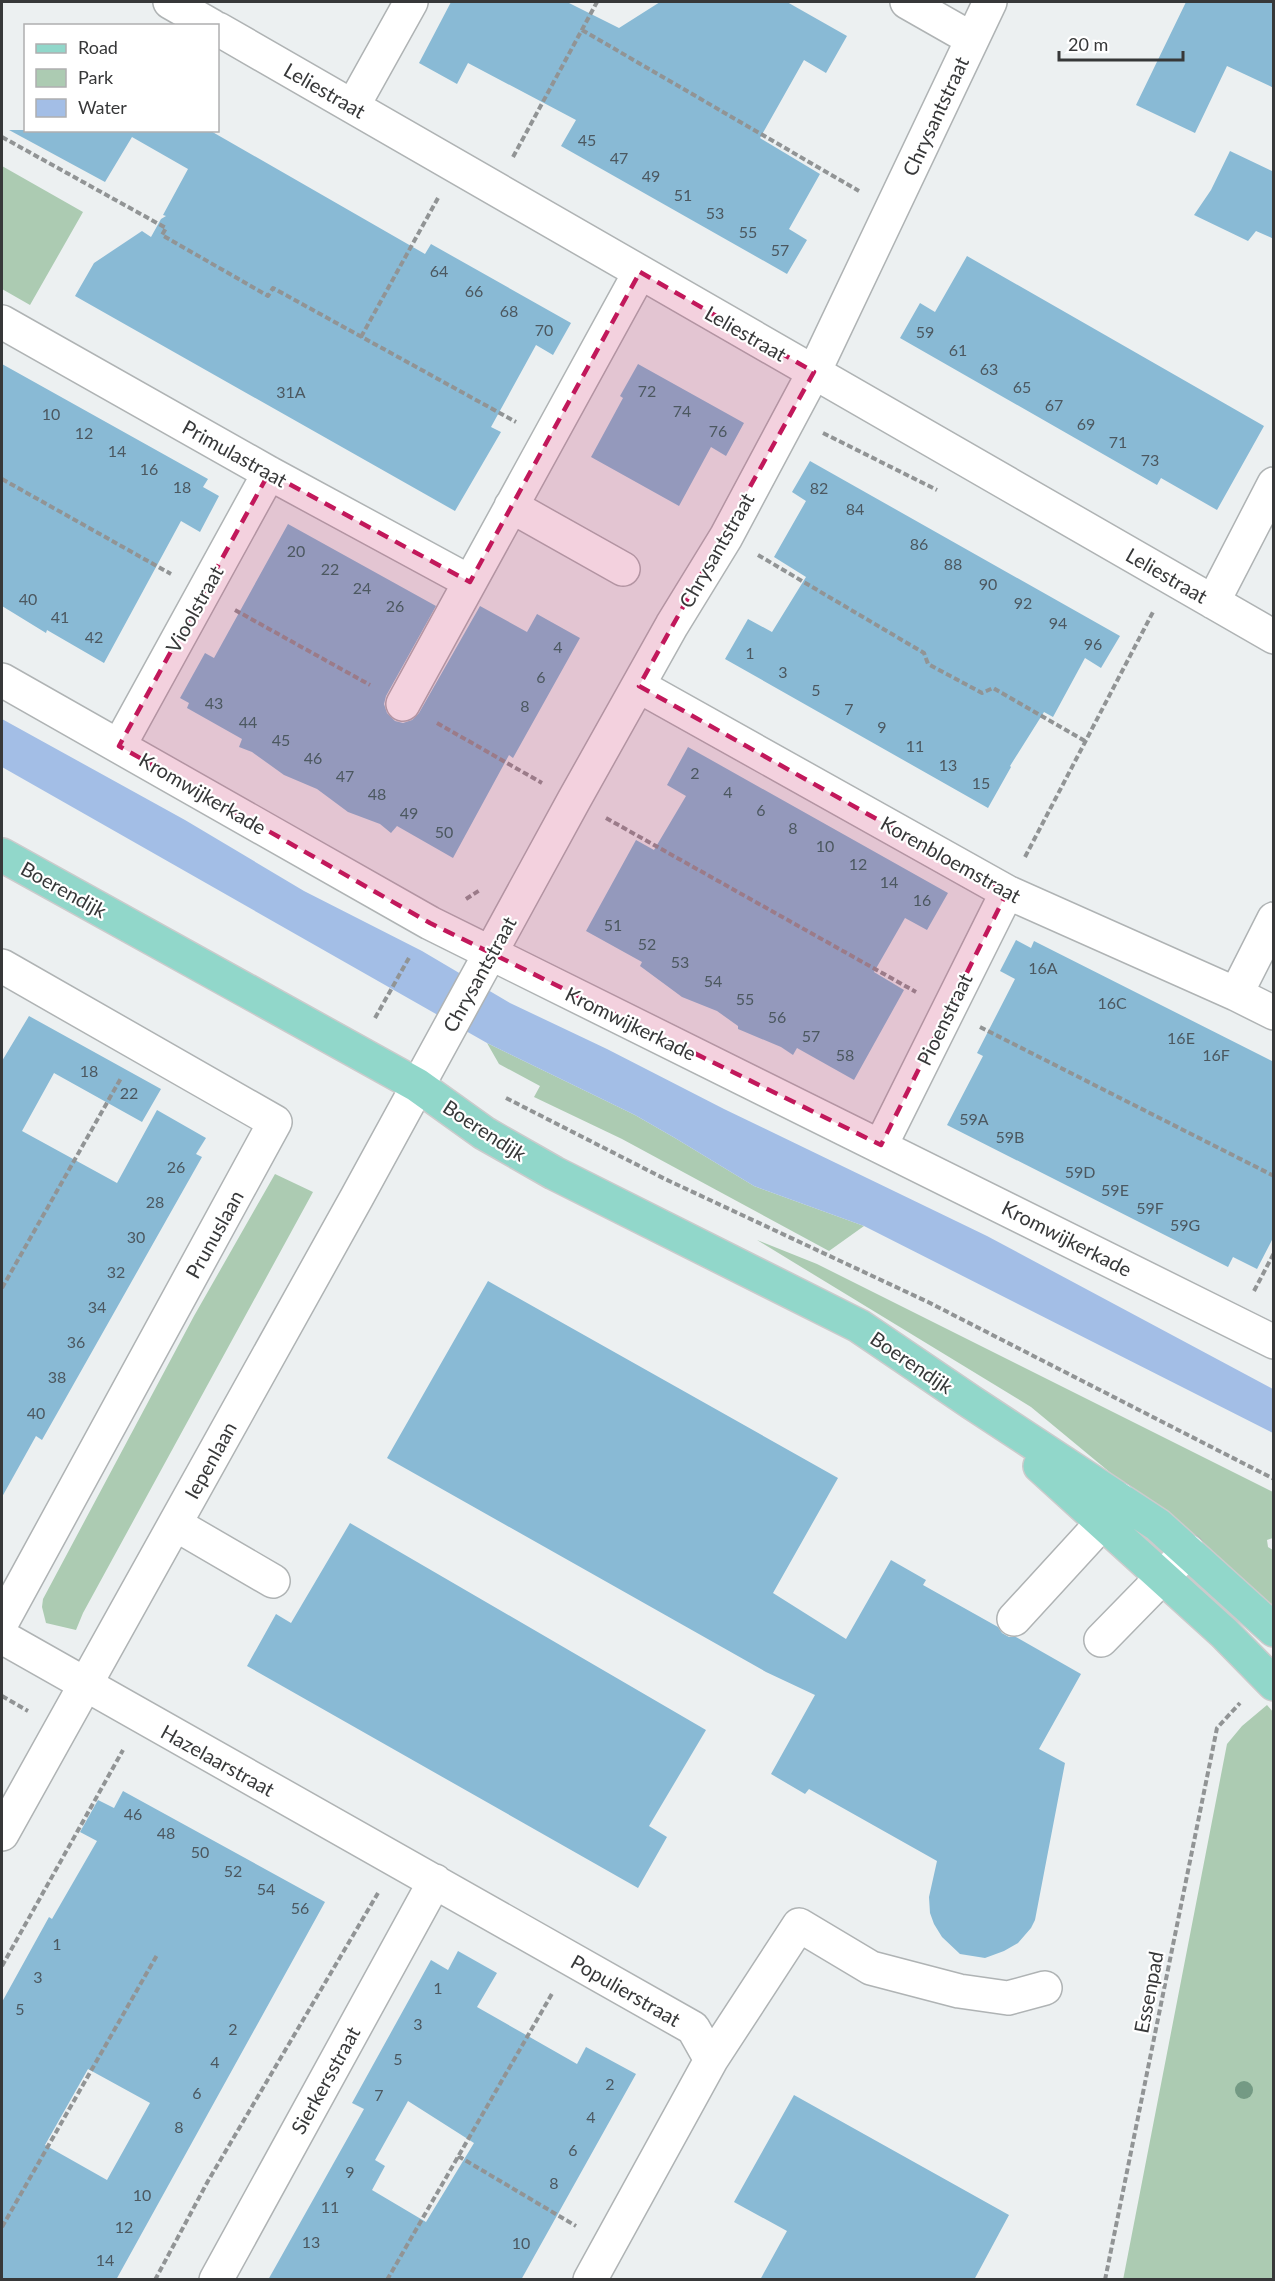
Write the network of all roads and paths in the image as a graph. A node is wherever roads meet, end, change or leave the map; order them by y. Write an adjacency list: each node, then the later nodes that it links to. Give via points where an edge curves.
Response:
1 (170, 2): 6 (street)
2 (411, 2): 10 (street)
3 (597, 2): 8 (path)
4 (907, 2): 9 (street)
5 (990, 2): 9 (street, Chrysantstraat)
6 (208, 24)
7 (219, 30): 10 (street, Leliestraat)
8 (582, 30): 13 (path); 14 (path)
9 (972, 39): 14 (street, Chrysantstraat)
10 (353, 106): 12 (street, Leliestraat)
11 (2, 137): 17 (path, via 166,228 162,235 268,296 273,288)
12 (456, 165): 13 (street, Leliestraat); 17 (path)
13 (496, 189): 15 (street, Leliestraat)
14 (891, 210): 18 (street, Chrysantstraat)
15 (640, 272): 18 (street, Leliestraat); 19 (street)
16 (2, 322): 20 (street, Primulastraat)
17 (362, 337): 19 (path)
18 (814, 372): 24 (street, Chrysantstraat); 28 (street, Leliestraat)
19 (548, 440): 23 (street)
20 (269, 473): 26 (street, Primulastraat); 27 (street, Vioolstraat)
21 (2, 479): 27 (path)
22 (1274, 484): 28 (street)
23 (511, 506): 25 (street); 26 (street)
24 (726, 537): 32 (street, Chrysantstraat); 34 (path, via 924,653 928,664 982,693 993,688)
25 (623, 569)
26 (470, 582): 33 (street)
27 (204, 593): 33 (path); 35 (street, Vioolstraat)
28 (1214, 602): 30 (street, Leliestraat)
29 (1158, 603): 34 (path)
30 (1274, 637)
31 (2, 680): 35 (street, Kromwijkerkade)
32 (639, 686): 38 (street, Korenbloemstraat); 41 (street, Chrysantstraat)
33 (403, 704): 36 (path)
34 (1085, 741): 38 (path)
35 (119, 746): 41 (street, Kromwijkerkade, via 429,922)
36 (542, 783)
37 (2, 855): 47 (main road, Boerendijk)
38 (1007, 892): 43 (street, Korenbloemstraat); 49 (street, Pioenstraat)
39 (1274, 919): 43 (street)
40 (410, 954): 45 (path)
41 (485, 963): 47 (street, Chrysantstraat); 49 (street, Kromwijkerkade)
42 (2, 966): 46 (street, Prunuslaan)
43 (1236, 994): 44 (street, Korenbloemstraat)
44 (1274, 1013)
45 (373, 1021)
46 (140, 1044): 50 (path); 59 (street, Prunuslaan, via 275,1122)
47 (417, 1085): 53 (main road, Boerendijk, via 484,1133 554,1173 858,1326 971,1402); 54 (street, Iepenlaan)
48 (499, 1094): 52 (path, Boerendijk, via 666,1179 928,1302)
49 (881, 1145): 51 (street, Kromwijkerkade)
50 (2, 1288)
51 (1274, 1342)
52 (1274, 1479)
53 (1110, 1511): 55 (main road, Boerendijk, via 1158,1525); 56 (main road, Boerendijk); 58 (street)
54 (175, 1524): 57 (street); 64 (street, Iepenlaan)
55 (1188, 1551): 56 (street); 60 (main road, Boerendijk)
56 (1161, 1578): 62 (street); 63 (main road, Boerendijk)
57 (273, 1581)
58 (1014, 1619)
59 (2, 1622)
60 (1274, 1630)
61 (2, 1637): 64 (street, Hazelaarstraat)
62 (1101, 1640)
63 (1274, 1684)
64 (85, 1685): 66 (street, Hazelaarstraat); 67 (street, Iepenlaan)
65 (1228, 1714): 82 (path, Essenpad, via 1217,1728)
66 (142, 1717): 68 (street, Hazelaarstraat); 72 (path)
67 (2, 1834)
68 (397, 1860): 69 (street, Hazelaarstraat); 78 (path)
69 (435, 1881): 71 (street, Populierstraat); 79 (street, Sierkersstraat)
70 (157, 1955): 76 (path)
71 (572, 1960): 74 (street, Populierstraat, via 693,2028); 75 (path)
72 (2, 1966)
73 (1045, 1988): 74 (street, via 1008,1998 959,1991 870,1968 799,1925)
74 (711, 2060): 77 (street)
75 (458, 2156): 77 (path); 80 (path)
76 (2, 2227)
77 (609, 2245): 81 (street)
78 (154, 2280)
79 (216, 2280)
80 (387, 2280)
81 (590, 2280)
82 (1105, 2280)

